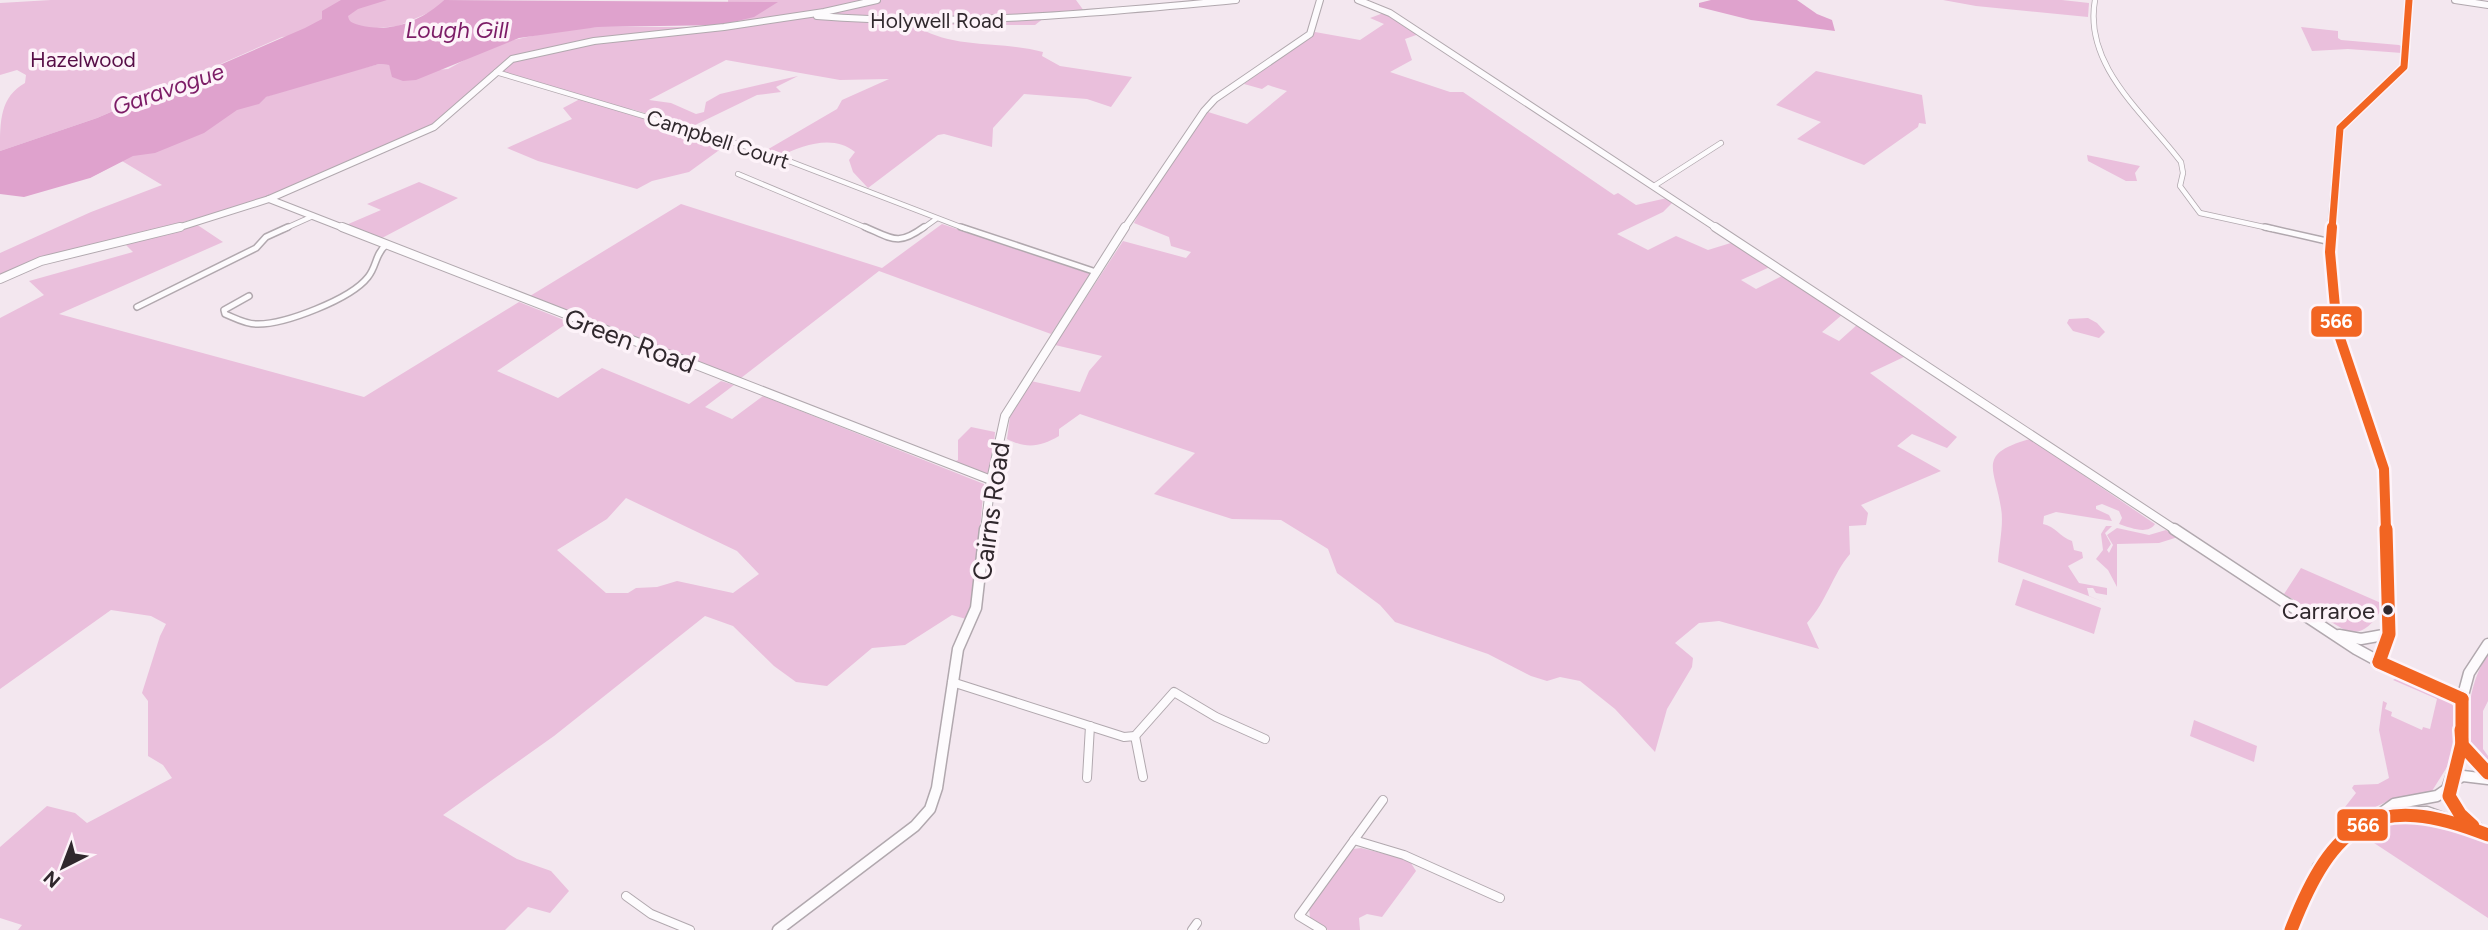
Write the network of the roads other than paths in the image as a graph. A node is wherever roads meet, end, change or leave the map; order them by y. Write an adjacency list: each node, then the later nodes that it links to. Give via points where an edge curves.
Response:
1 (877, 0): 9 (street)
2 (1236, 0): 9 (street, Holywell Road, via 951,23 885,23)
3 (1321, 0): 19 (street, Cairns Road, via 1310,34 1204,111)
4 (1358, 0): 13 (street, via 1390,13)
5 (2095, 0): 17 (street, via 2090,13 2096,50 2181,162 2180,186 2200,213)
6 (2409, 0): 17 (street, via 2404,67 2340,128)
7 (2455, 0): 8 (street)
8 (2488, 5)
9 (805, 15): 10 (street, via 594,41 523,56)
10 (496, 72): 14 (street, via 434,127); 16 (street, Campbell Court, via 777,156)
11 (1721, 143): 13 (street)
12 (738, 173): 16 (street, Campbell Court, via 895,240 906,240)
13 (1654, 186): 25 (street)
14 (269, 199): 15 (street, Green Road); 20 (street, via 168,231 41,261)
15 (313, 216): 18 (street, Green Road); 22 (street)
16 (936, 219): 19 (street, Campbell Court)
17 (2331, 242): 24 (street, via 2337,329 2384,470)
18 (386, 245): 21 (street, via 378,252 376,266 350,293 334,302 261,324 225,314 224,310); 23 (street, Green Road)
19 (1096, 272): 23 (street, Cairns Road, via 1005,416)
20 (0, 279)
21 (249, 296)
22 (137, 307)
23 (991, 480): 28 (street, Cairns Road, via 976,608 958,649)
24 (2389, 634): 25 (street, via 2361,639); 27 (street)
25 (2335, 635): 27 (street)
26 (2488, 644): 29 (street, via 2469,673)
27 (2379, 662): 29 (street)
28 (951, 681): 30 (street); 45 (street, Cairns Road, via 937,788 930,809)
29 (2462, 699): 33 (street)
30 (1090, 726): 31 (street); 36 (street)
31 (1135, 736): 32 (street, via 1174,692); 35 (street)
32 (1265, 739)
33 (2462, 745): 34 (street); 38 (street)
34 (2488, 773)
35 (1143, 777)
36 (1087, 778)
37 (2488, 779): 38 (street, via 2463,776)
38 (2448, 786): 40 (street, via 2437,796 2394,804); 41 (street, via 2453,807)
39 (1383, 800): 42 (street)
40 (2382, 814): 41 (street, via 2427,813); 48 (street, via 2351,832 2318,867)
41 (2485, 834)
42 (1354, 840): 44 (street, via 1416,860); 47 (street, via 1299,916)
43 (626, 896): 46 (street, via 650,914)
44 (1500, 898)
45 (782, 929)
46 (690, 930)
47 (1322, 930)
48 (2291, 930)

